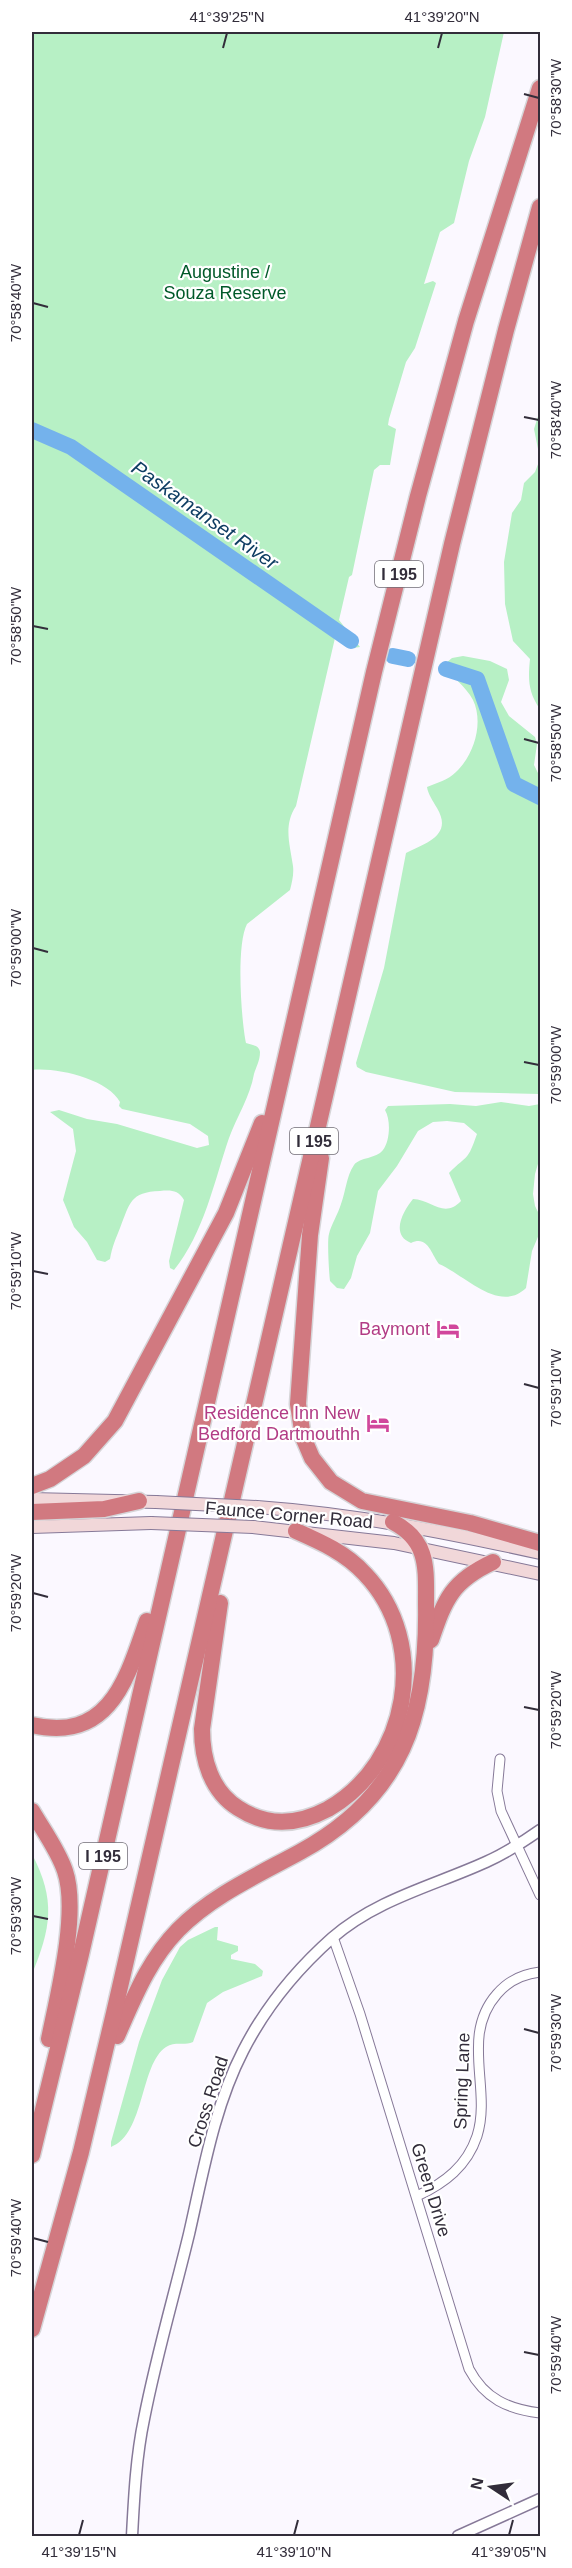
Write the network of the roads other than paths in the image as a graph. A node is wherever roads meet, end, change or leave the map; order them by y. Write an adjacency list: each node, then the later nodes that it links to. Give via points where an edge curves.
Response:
1 (540, 88): 3 (highway, I 195, via 479,279 418,496)
2 (540, 207): 4 (highway, I 195, via 461,506)
3 (284, 1066): 5 (highway, via 226,1213 122,1410 84,1456); 16 (highway, I 195)
4 (326, 1091): 12 (highway, I 195); 13 (highway, via 308,1258 299,1396 298,1416 307,1448 331,1482 362,1501 470,1523)
5 (32, 1486)
6 (32, 1499): 7 (main road, Faunce Corner Road)
7 (139, 1501): 8 (highway, via 104,1509); 9 (main road, Faunce Corner Road, bridge, via 257,1507)
8 (32, 1512)
9 (393, 1522): 14 (highway, via 408,1531); 15 (main road, Faunce Corner Road)
10 (32, 1527): 11 (main road, Faunce Corner Road, bridge, via 151,1523)
11 (296, 1531): 12 (highway, via 338,1551 379,1591 397,1626 404,1678 396,1726 383,1755 367,1777 331,1807 290,1822 261,1819 233,1805 213,1781 205,1759 202,1718 221,1596); 14 (main road, Faunce Corner Road)
12 (224, 1540): 28 (highway, I 195)
13 (540, 1543)
14 (421, 1548): 17 (main road, Faunce Corner Road); 19 (highway, via 426,1592)
15 (540, 1553)
16 (171, 1556): 20 (highway, via 129,1675 112,1702 78,1724 59,1728); 29 (highway, I 195)
17 (493, 1562): 18 (main road, Faunce Corner Road); 19 (highway, via 456,1586 441,1611)
18 (540, 1574)
19 (424, 1661): 28 (highway, via 412,1728 403,1752 385,1779 351,1816 327,1834 207,1905 176,1931 144,1975)
20 (32, 1725)
21 (500, 1759): 24 (street, via 499,1801)
22 (32, 1811): 29 (highway, via 65,1870 71,1901 46,2051)
23 (540, 1830): 24 (street, Cross Road)
24 (517, 1847): 25 (street); 26 (street, Cross Road, via 393,1898)
25 (540, 1895)
26 (333, 1936): 31 (street, Green Drive); 35 (street, Cross Road, via 297,1972 264,2014 225,2095 143,2422)
27 (540, 1972): 31 (street, Spring Lane, via 507,1984 486,2010 478,2044 481,2105 477,2134 468,2156 454,2173)
28 (98, 2078): 32 (highway, I 195)
29 (37, 2134): 30 (highway, I 195)
30 (32, 2155)
31 (417, 2196): 33 (street, Green Drive, via 473,2377 484,2391 504,2405)
32 (32, 2329)
33 (540, 2413)
34 (540, 2499): 36 (street)
35 (132, 2536)
36 (458, 2536)

